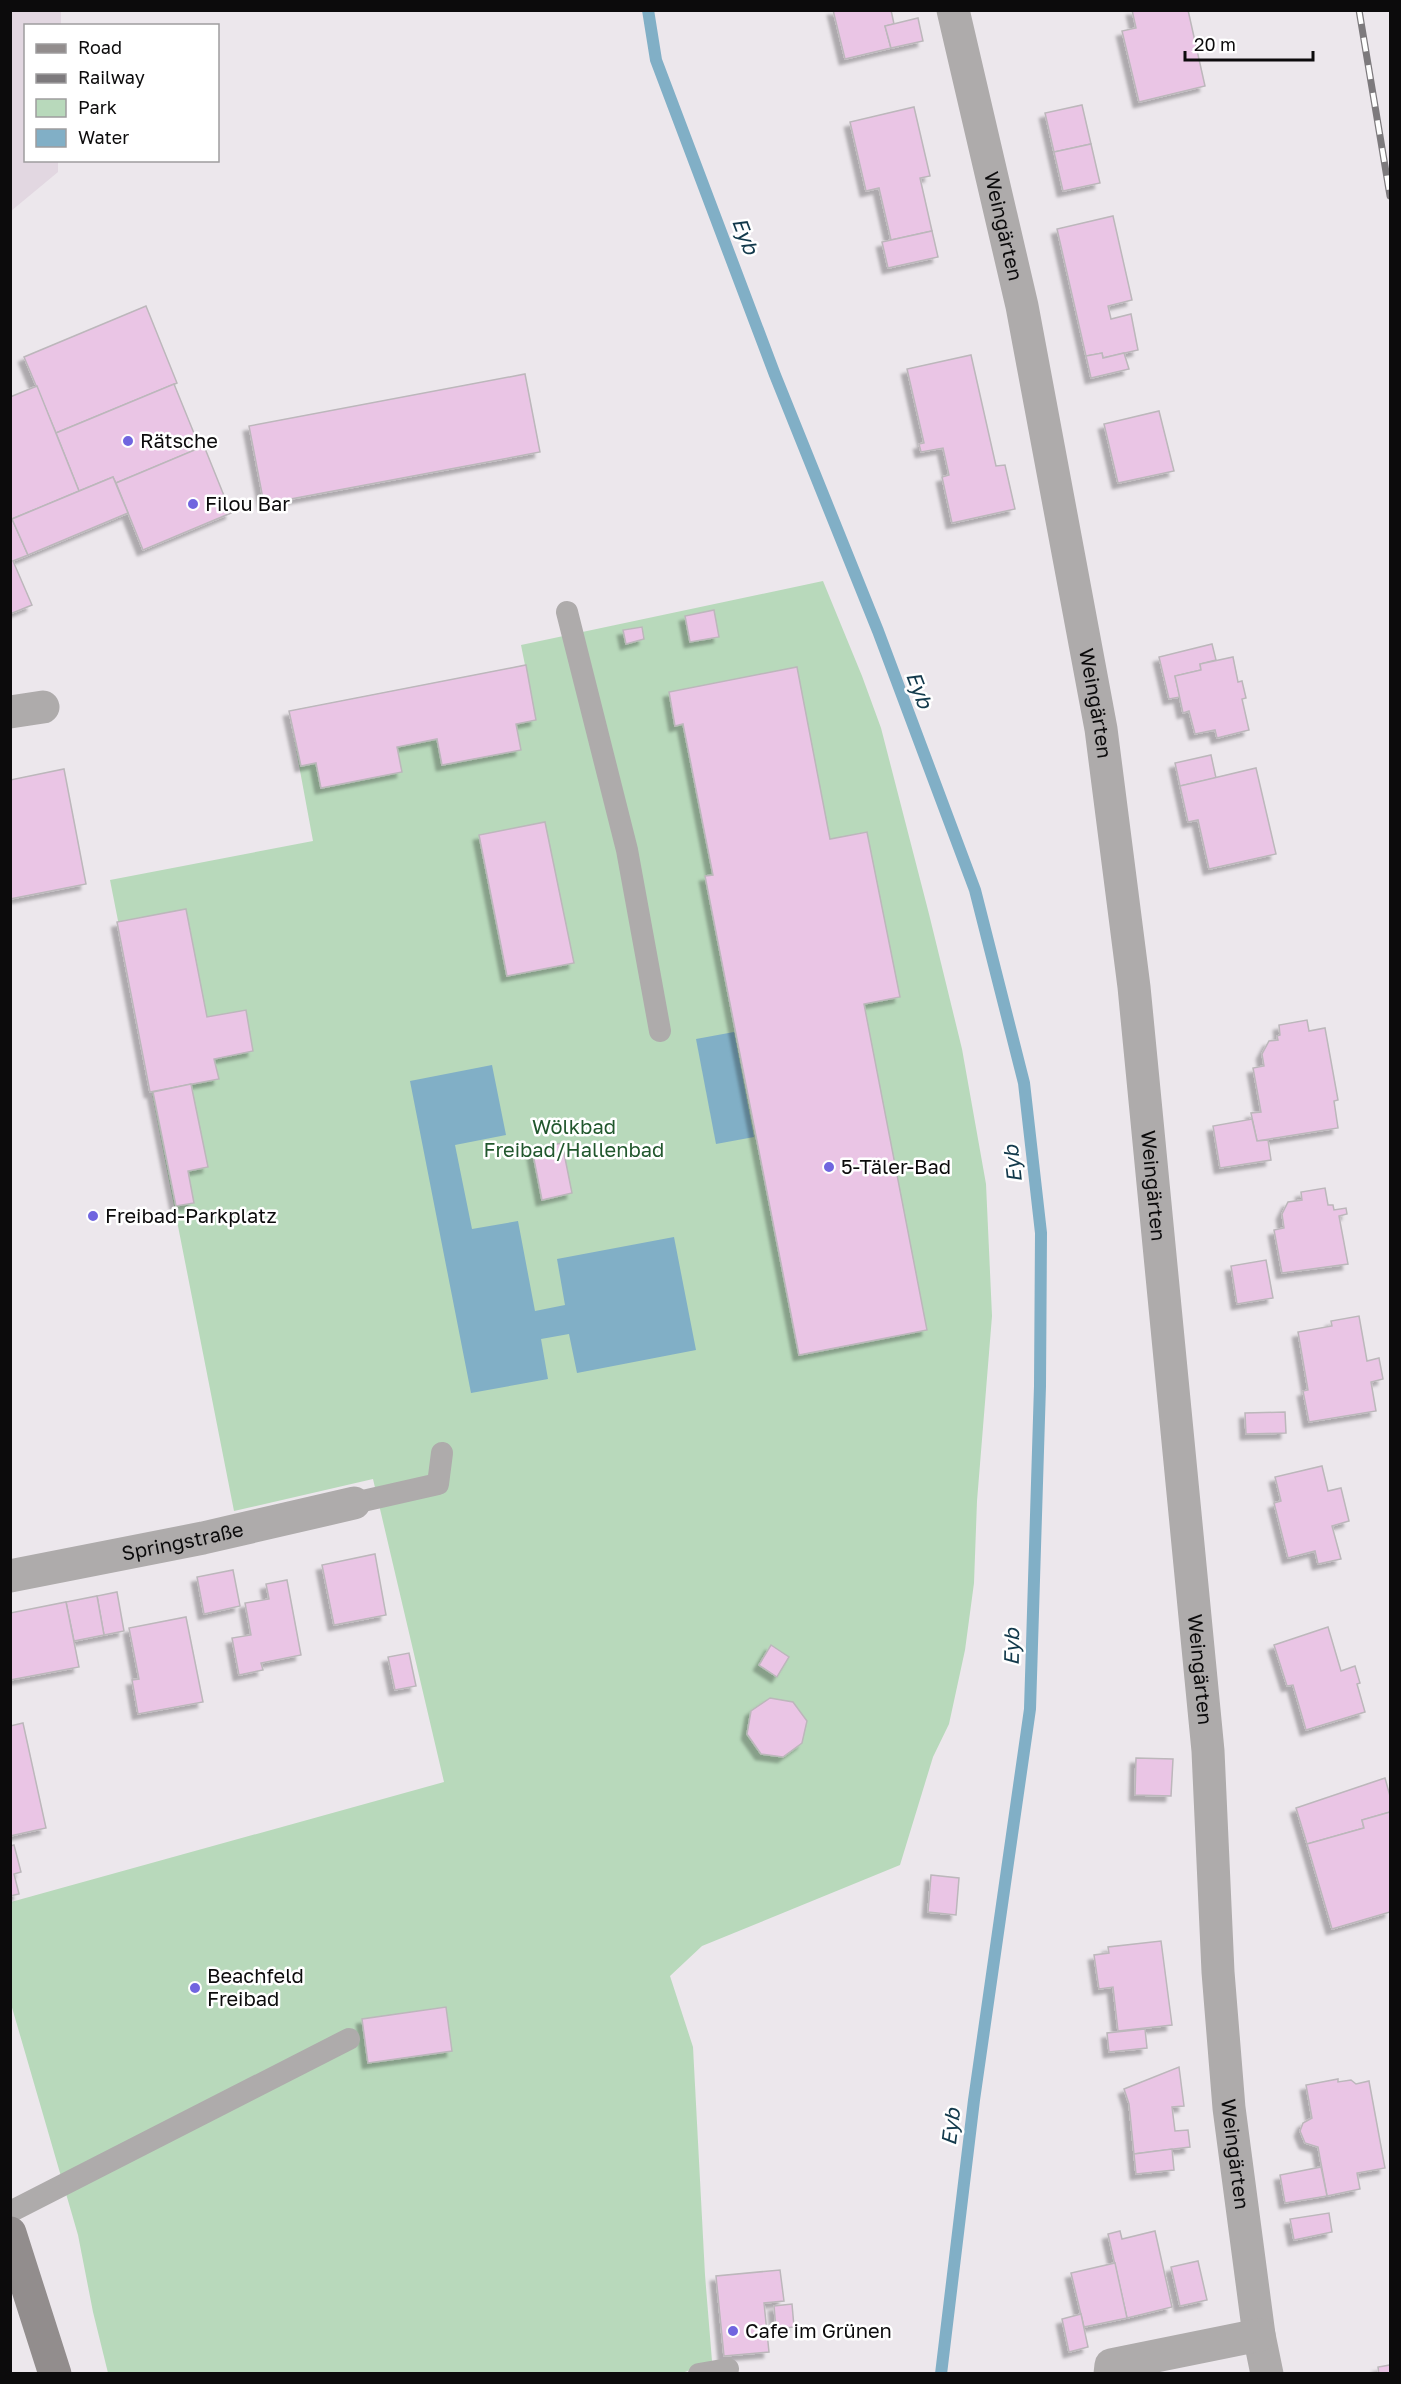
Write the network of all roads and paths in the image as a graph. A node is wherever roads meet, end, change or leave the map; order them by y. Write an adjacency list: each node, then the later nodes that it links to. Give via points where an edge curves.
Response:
1 (953, 10): 12 (street, Weingärten, via 1022,306 1101,729 1134,987 1207,1740 1229,2108)
2 (567, 612): 5 (lane, via 627,850)
3 (43, 707): 4 (street)
4 (10, 712)
5 (660, 1031)
6 (442, 1453): 7 (lane, via 438,1484)
7 (354, 1503): 8 (street, Springstraße)
8 (10, 1576)
9 (349, 2039): 10 (lane)
10 (10, 2212)
11 (10, 2233): 14 (main road)
12 (1259, 2335): 16 (street, via 1111,2365); 17 (street, Weingärten)
13 (728, 2369): 15 (lane)
14 (55, 2373)
15 (699, 2373)
16 (1110, 2373)
17 (1267, 2373)

